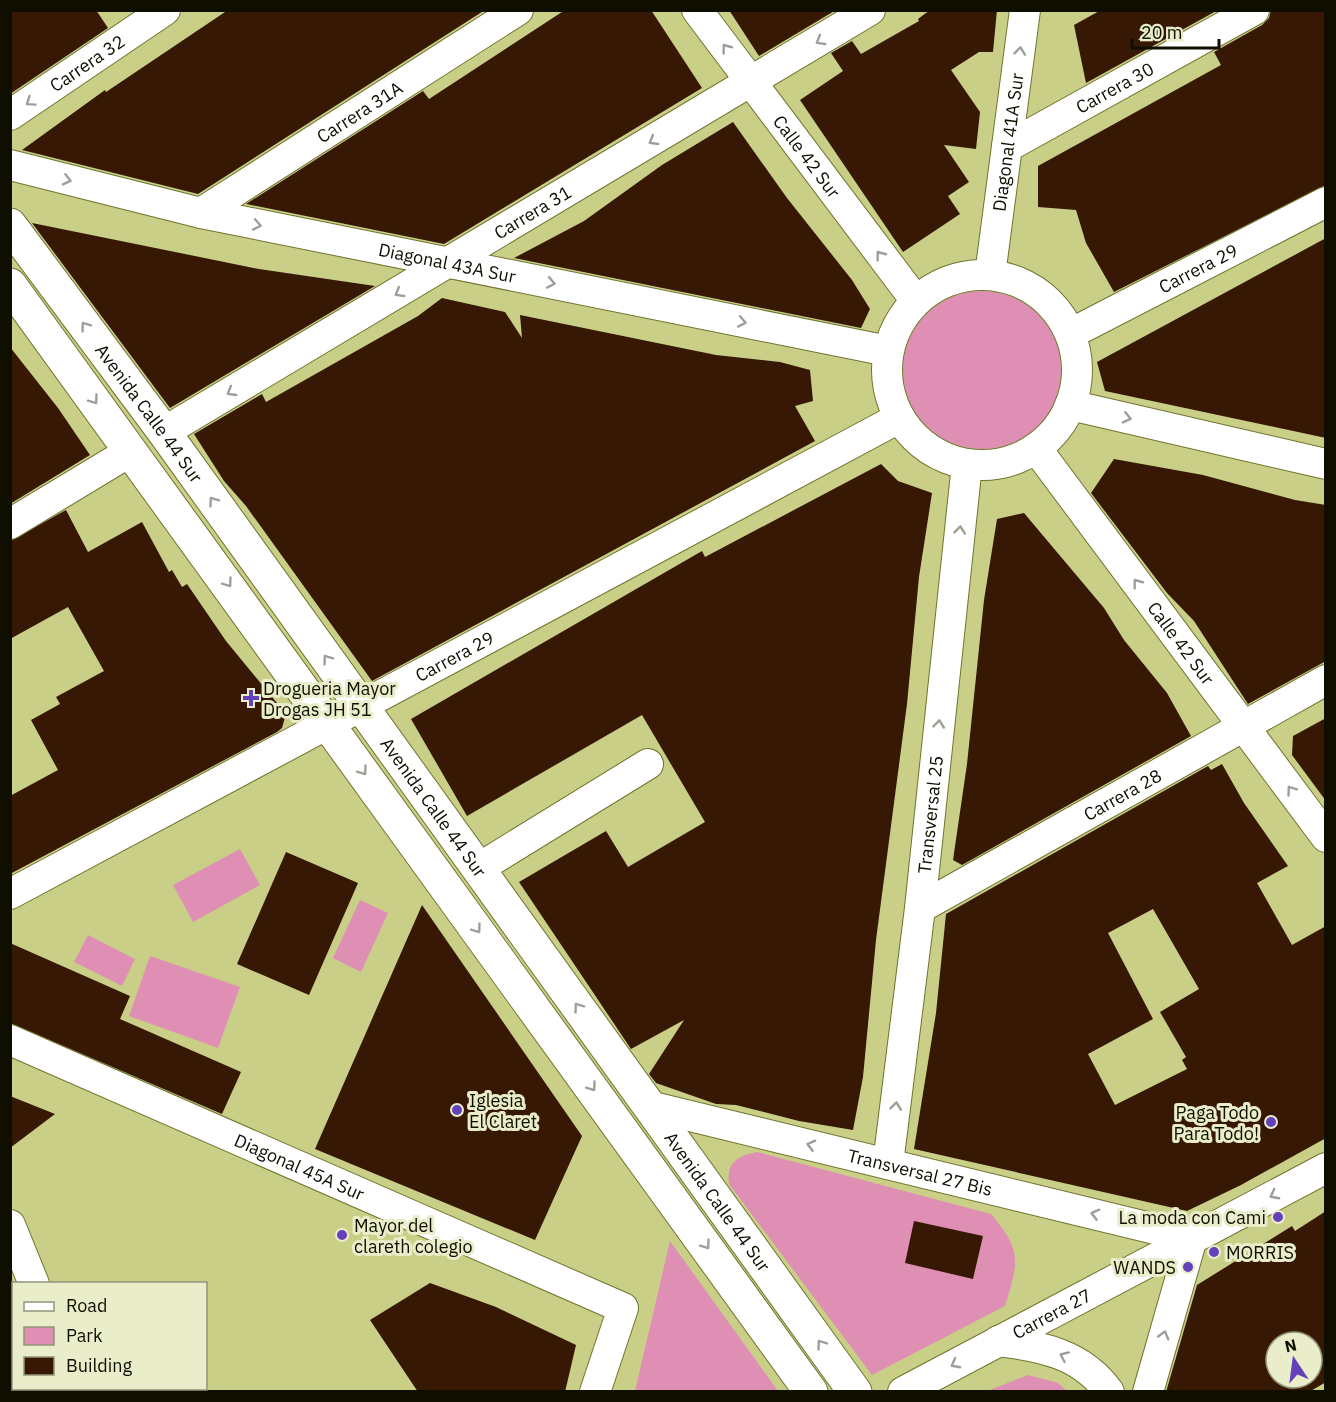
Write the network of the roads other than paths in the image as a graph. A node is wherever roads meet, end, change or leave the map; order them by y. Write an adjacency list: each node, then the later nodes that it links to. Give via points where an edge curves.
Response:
1 (165, 10): 8 (street, Carrera 32, one-way to 8)
2 (518, 10): 12 (street, Carrera 31A)
3 (697, 10): 7 (street, Calle 42 Sur, one-way to 3)
4 (870, 10): 7 (street, Carrera 31, one-way to 7)
5 (1025, 10): 9 (street, Diagonal 41A Sur, one-way to 5)
6 (1254, 10): 9 (street, Carrera 30)
7 (752, 83): 14 (street, Carrera 31, one-way to 14); 17 (street, Calle 42 Sur, one-way to 7)
8 (10, 115)
9 (1007, 147): 15 (street, Diagonal 41A Sur)
10 (10, 165): 12 (street, Diagonal 43A Sur, one-way to 12)
11 (1326, 202): 18 (street, Carrera 29)
12 (201, 213): 14 (street, Diagonal 43A Sur, one-way to 14)
13 (10, 225): 22 (main road, Avenida Calle 44 Sur, one-way to 13)
14 (449, 263): 19 (street, Diagonal 43A Sur, one-way to 19); 22 (street, Carrera 31, one-way to 22)
15 (990, 275): 17 (street, via 963,277 938,285); 18 (street, via 1017,281 1039,294 1058,312)
16 (10, 285): 24 (main road, Avenida Calle 44 Sur, one-way to 24)
17 (916, 301): 19 (street, via 898,324)
18 (1070, 334): 20 (street, via 1077,369)
19 (888, 351): 21 (street, via 886,374)
20 (1070, 405): 23 (street, via 1056,429); 25 (street, one-way to 25)
21 (899, 418): 26 (street, via 917,440 940,456); 29 (street, Carrera 29)
22 (164, 432): 29 (main road, Avenida Calle 44 Sur, one-way to 22)
23 (1036, 448): 26 (street, via 1014,459); 31 (street, Calle 42 Sur, one-way to 23)
24 (131, 451): 27 (street); 30 (main road, Avenida Calle 44 Sur, one-way to 30)
25 (1323, 462)
26 (967, 464): 36 (street, Transversal 25, one-way to 26)
27 (10, 524)
28 (1326, 680): 31 (street, Carrera 28)
29 (361, 706): 30 (street, Carrera 29); 34 (main road, Avenida Calle 44 Sur)
30 (329, 723): 35 (street, Carrera 29); 46 (main road, Avenida Calle 44 Sur, one-way to 46)
31 (1244, 726): 33 (street, Calle 42 Sur, one-way to 31); 36 (street, Carrera 28)
32 (648, 764): 34 (street)
33 (1326, 837)
34 (478, 868): 38 (main road, Avenida Calle 44 Sur, one-way to 34)
35 (10, 894)
36 (920, 908): 39 (street, Transversal 25, one-way to 36)
37 (10, 1040): 45 (street, Diagonal 45A Sur, via 623,1308)
38 (649, 1106): 39 (street, Transversal 27 Bis, one-way to 38); 47 (main road, Avenida Calle 44 Sur, one-way to 38)
39 (888, 1164): 42 (street, Transversal 27 Bis, one-way to 39)
40 (1326, 1168): 42 (street, Carrera 27, one-way to 42)
41 (10, 1225): 43 (street)
42 (1192, 1238): 44 (street, Carrera 27); 50 (street, one-way to 42)
43 (33, 1282)
44 (998, 1341): 48 (street, Carrera 27, one-way to 48); 49 (street, one-way to 44, via 1089,1369 1066,1355)
45 (595, 1392)
46 (811, 1392)
47 (855, 1392)
48 (903, 1392)
49 (1109, 1392)
50 (1148, 1392)

